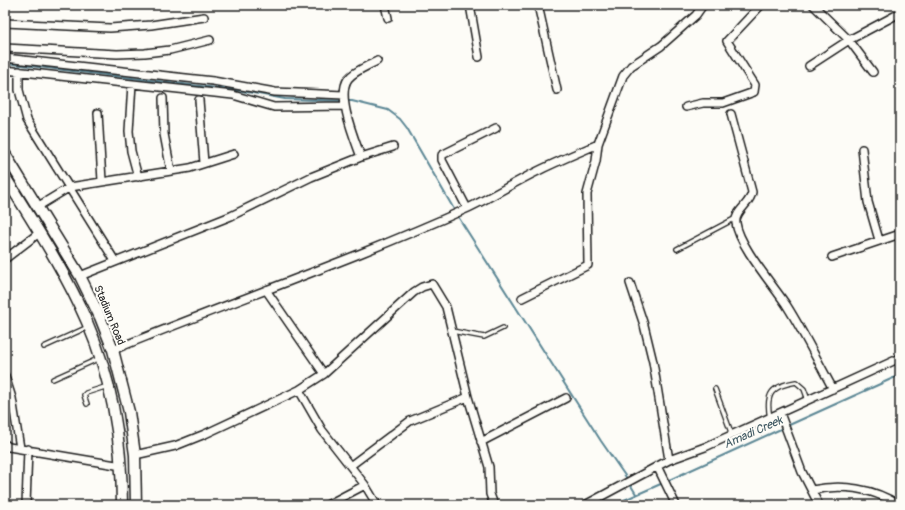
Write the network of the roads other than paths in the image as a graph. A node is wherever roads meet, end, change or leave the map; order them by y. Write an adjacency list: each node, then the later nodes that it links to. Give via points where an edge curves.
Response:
1 (385, 5): 9 (street)
2 (470, 5): 14 (street)
3 (538, 5): 22 (street)
4 (703, 5): 31 (street, via 696,15 661,46 636,62 623,76)
5 (761, 5): 27 (street, via 727,42 755,85 754,92 723,103)
6 (813, 5): 12 (street)
7 (900, 13): 12 (street)
8 (204, 17): 10 (street, via 110,28)
9 (388, 18)
10 (5, 23)
11 (210, 40): 13 (street, via 145,53)
12 (849, 40): 17 (street); 20 (street)
13 (5, 48)
14 (479, 57)
15 (5, 58): 23 (street, via 213,81 275,92)
16 (377, 61): 23 (street, via 347,80)
17 (808, 66)
18 (5, 70): 19 (street)
19 (20, 71): 21 (street); 42 (street, via 19,90 27,120)
20 (873, 72)
21 (132, 84): 26 (street, via 233,95 274,107); 40 (street, via 129,131)
22 (557, 90)
23 (344, 95): 26 (street)
24 (163, 98): 38 (street, via 164,134)
25 (199, 100): 37 (street)
26 (345, 106): 36 (street)
27 (686, 107)
28 (98, 113): 41 (street)
29 (731, 114): 45 (street, via 752,192 752,198)
30 (496, 128): 44 (street, via 442,155)
31 (598, 144): 44 (street); 56 (street, via 587,194 588,264)
32 (393, 147): 36 (street)
33 (862, 149): 48 (street, via 868,202)
34 (5, 154): 43 (main road, Stadium Road)
35 (234, 154): 37 (street)
36 (361, 158): 52 (street, via 312,177 231,216)
37 (204, 163): 38 (street)
38 (171, 171): 40 (street)
39 (5, 177): 46 (main road)
40 (138, 177): 41 (street)
41 (102, 181): 42 (street)
42 (70, 187): 43 (street); 52 (street)
43 (37, 208): 53 (main road, Stadium Road)
44 (464, 209): 55 (street, via 331,266)
45 (736, 218): 49 (lane); 69 (street, via 736,224 752,256 787,306)
46 (40, 234): 51 (street); 57 (main road, via 75,296)
47 (900, 234): 48 (street)
48 (879, 240): 50 (street)
49 (677, 249)
50 (832, 256)
51 (5, 259)
52 (115, 261): 53 (street)
53 (80, 276): 61 (main road, Stadium Road)
54 (630, 284): 85 (street, via 654,362)
55 (266, 290): 61 (street); 64 (street)
56 (522, 298)
57 (89, 327): 60 (lane); 62 (main road)
58 (503, 328): 59 (lane, via 484,337)
59 (452, 331): 64 (street, via 442,298 434,285 427,284 414,292); 71 (street)
60 (44, 347)
61 (113, 350): 75 (main road, Stadium Road)
62 (101, 357): 66 (lane); 67 (main road)
63 (900, 358): 69 (street)
64 (324, 374): 70 (street)
65 (5, 376): 82 (street, via 12,398)
66 (53, 379)
67 (109, 386): 74 (lane, via 86,393 84,395); 77 (main road)
68 (715, 389): 79 (lane)
69 (834, 389): 73 (street)
70 (299, 390): 84 (street, via 175,446); 87 (street, via 322,430)
71 (468, 397): 80 (street); 87 (street, via 410,421)
72 (566, 398): 80 (street)
73 (808, 400): 76 (street); 78 (lane, via 804,389 796,382 783,384 773,389 769,397)
74 (87, 404)
75 (129, 412): 77 (main road); 84 (main road, Stadium Road)
76 (780, 413): 78 (street); 90 (street, via 802,472)
77 (114, 414): 86 (main road)
78 (770, 418): 79 (street)
79 (732, 435): 85 (street)
80 (481, 442): 96 (street, via 489,467 490,494)
81 (6, 448): 82 (street)
82 (20, 448): 83 (street)
83 (28, 449): 86 (street); 91 (street)
84 (135, 455): 93 (main road, Stadium Road)
85 (668, 460): 88 (street)
86 (122, 466): 92 (main road)
87 (350, 466): 89 (street)
88 (659, 469): 97 (street, via 632,478); 98 (street)
89 (365, 485): 94 (street); 95 (street)
90 (812, 490): 99 (street); 100 (street, via 848,487 879,494)
91 (26, 505)
92 (122, 505)
93 (136, 505)
94 (327, 505)
95 (377, 505)
96 (494, 505)
97 (585, 505)
98 (676, 505)
99 (819, 505)
100 (899, 505)

